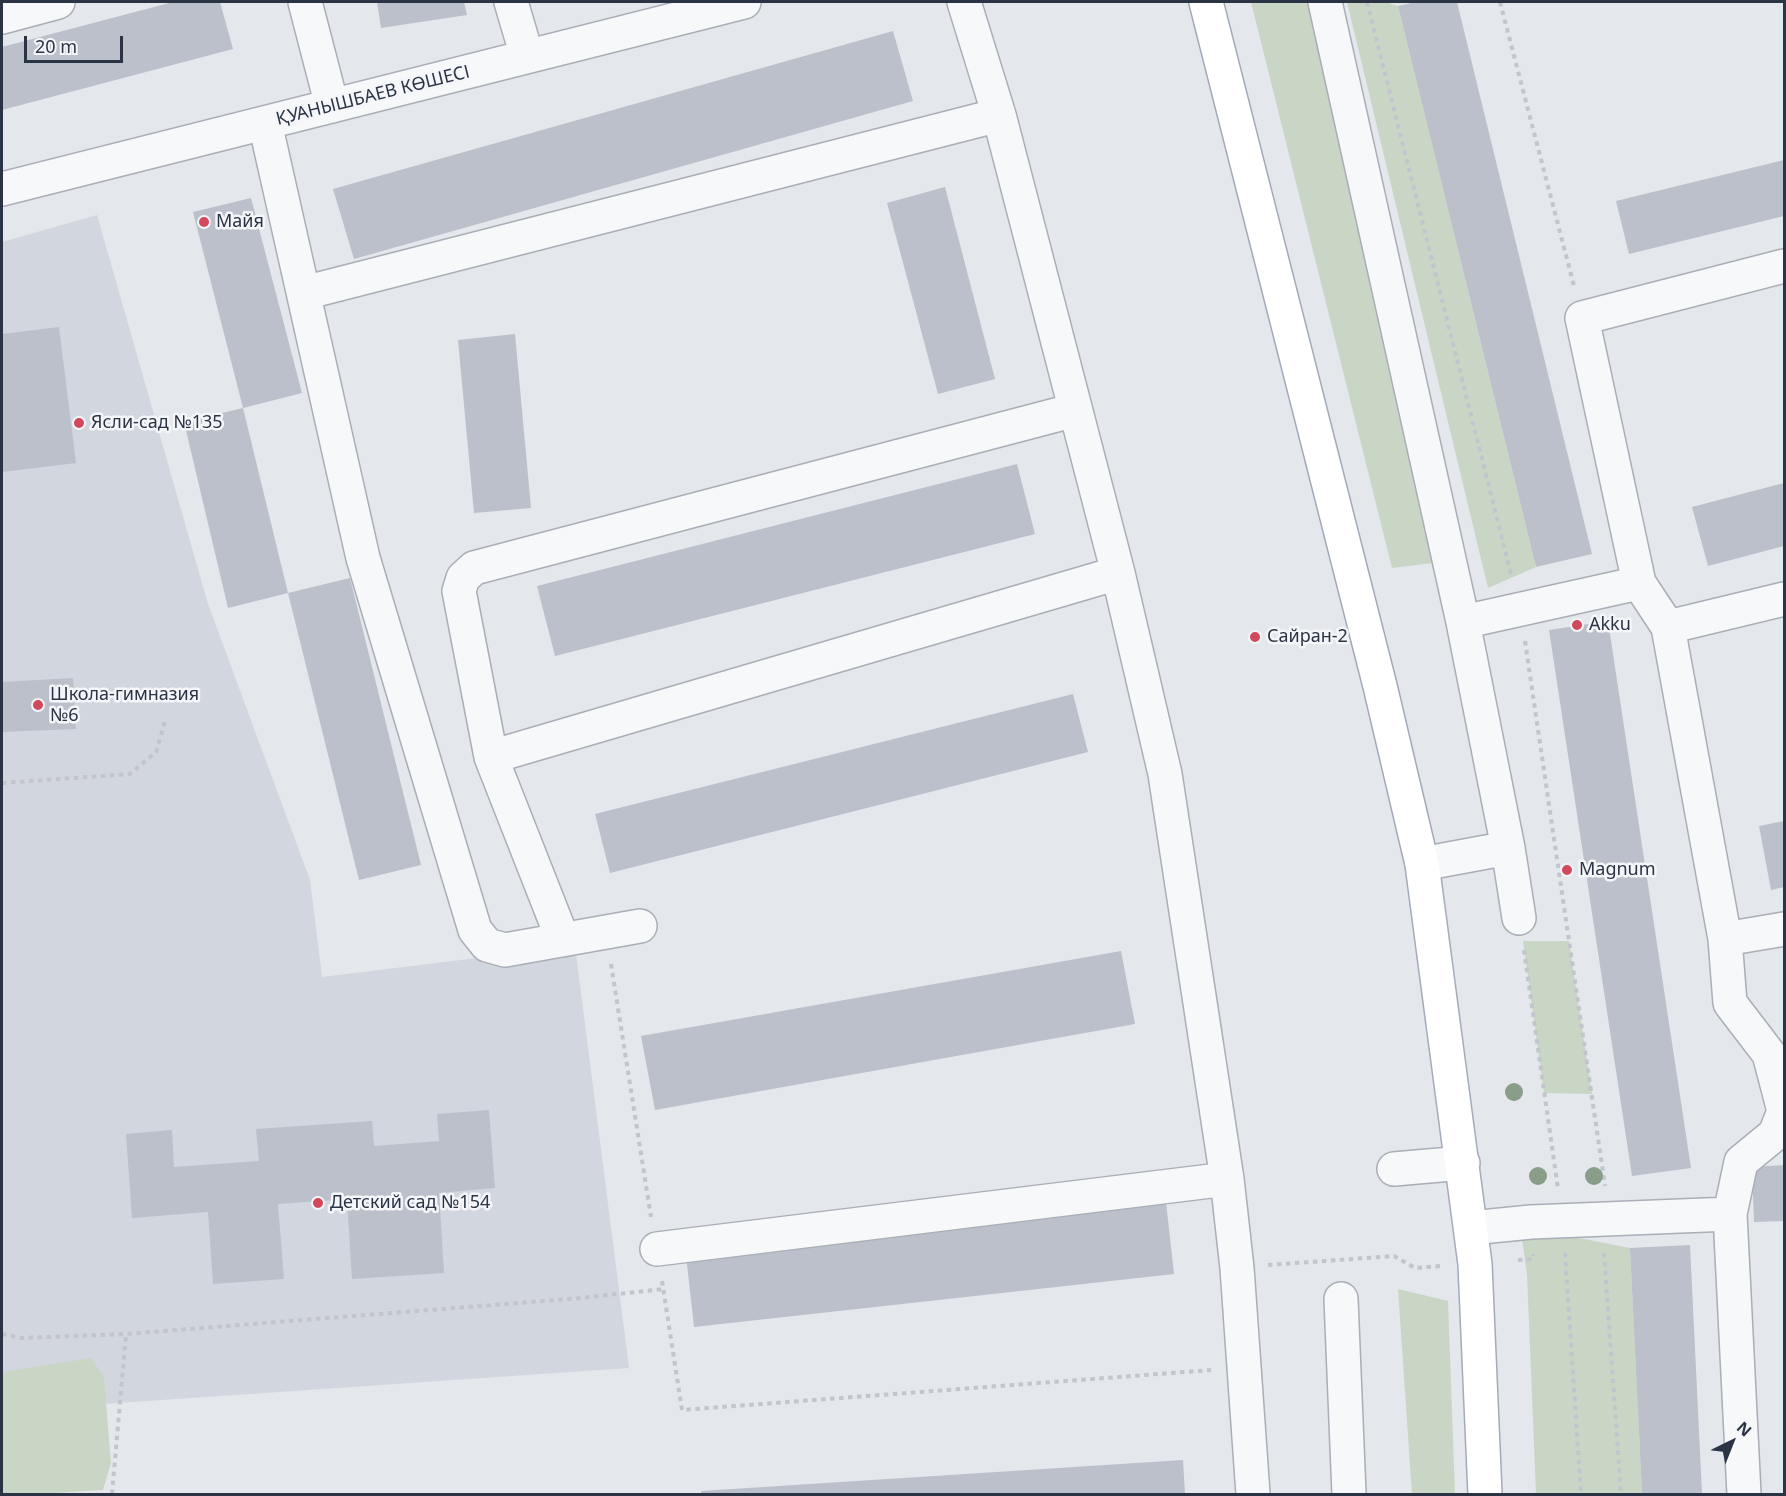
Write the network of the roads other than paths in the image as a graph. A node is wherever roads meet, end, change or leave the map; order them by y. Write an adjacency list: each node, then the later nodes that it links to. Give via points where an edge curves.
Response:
1 (58, 2): 8 (street)
2 (305, 2): 10 (street)
3 (511, 2): 9 (street)
4 (744, 2): 9 (street, ҚУАНЫШБАЕВ КӨШЕСІ)
5 (964, 2): 11 (street)
6 (1206, 2): 24 (main road)
7 (1325, 2): 20 (street)
8 (2, 17)
9 (527, 56): 10 (street, ҚУАНЫШБАЕВ КӨШЕСІ)
10 (332, 106): 12 (street, ҚУАНЫШБАЕВ КӨШЕСІ)
11 (999, 115): 15 (street); 16 (street)
12 (265, 123): 13 (street, ҚУАНЫШБАЕВ КӨШЕСІ); 15 (street)
13 (2, 189)
14 (1785, 266): 18 (street, via 1582,318)
15 (304, 293): 29 (street, via 363,558 475,930 487,945 506,950)
16 (1075, 410): 17 (street); 22 (street, via 474,568 463,578 459,591)
17 (1118, 573): 22 (street); 32 (street, via 1165,774)
18 (1639, 583): 20 (street); 21 (street)
19 (1785, 599): 21 (street)
20 (1462, 622): 23 (street)
21 (1668, 627): 28 (street)
22 (492, 757): 29 (street)
23 (1508, 848): 24 (street); 25 (street)
24 (1422, 864): 30 (main road)
25 (1520, 918)
26 (640, 926): 29 (street)
27 (1785, 929): 28 (street)
28 (1725, 939): 33 (street, via 1730,1003 1769,1054 1784,1111 1776,1134 1741,1162)
29 (562, 940)
30 (1463, 1163): 31 (street); 34 (main road)
31 (1394, 1169)
32 (1227, 1179): 35 (street); 37 (street, via 1238,1268)
33 (1730, 1214): 34 (street); 40 (street)
34 (1470, 1228): 39 (main road)
35 (657, 1249)
36 (1341, 1299): 38 (street)
37 (1253, 1494)
38 (1349, 1494)
39 (1485, 1494)
40 (1744, 1494)

